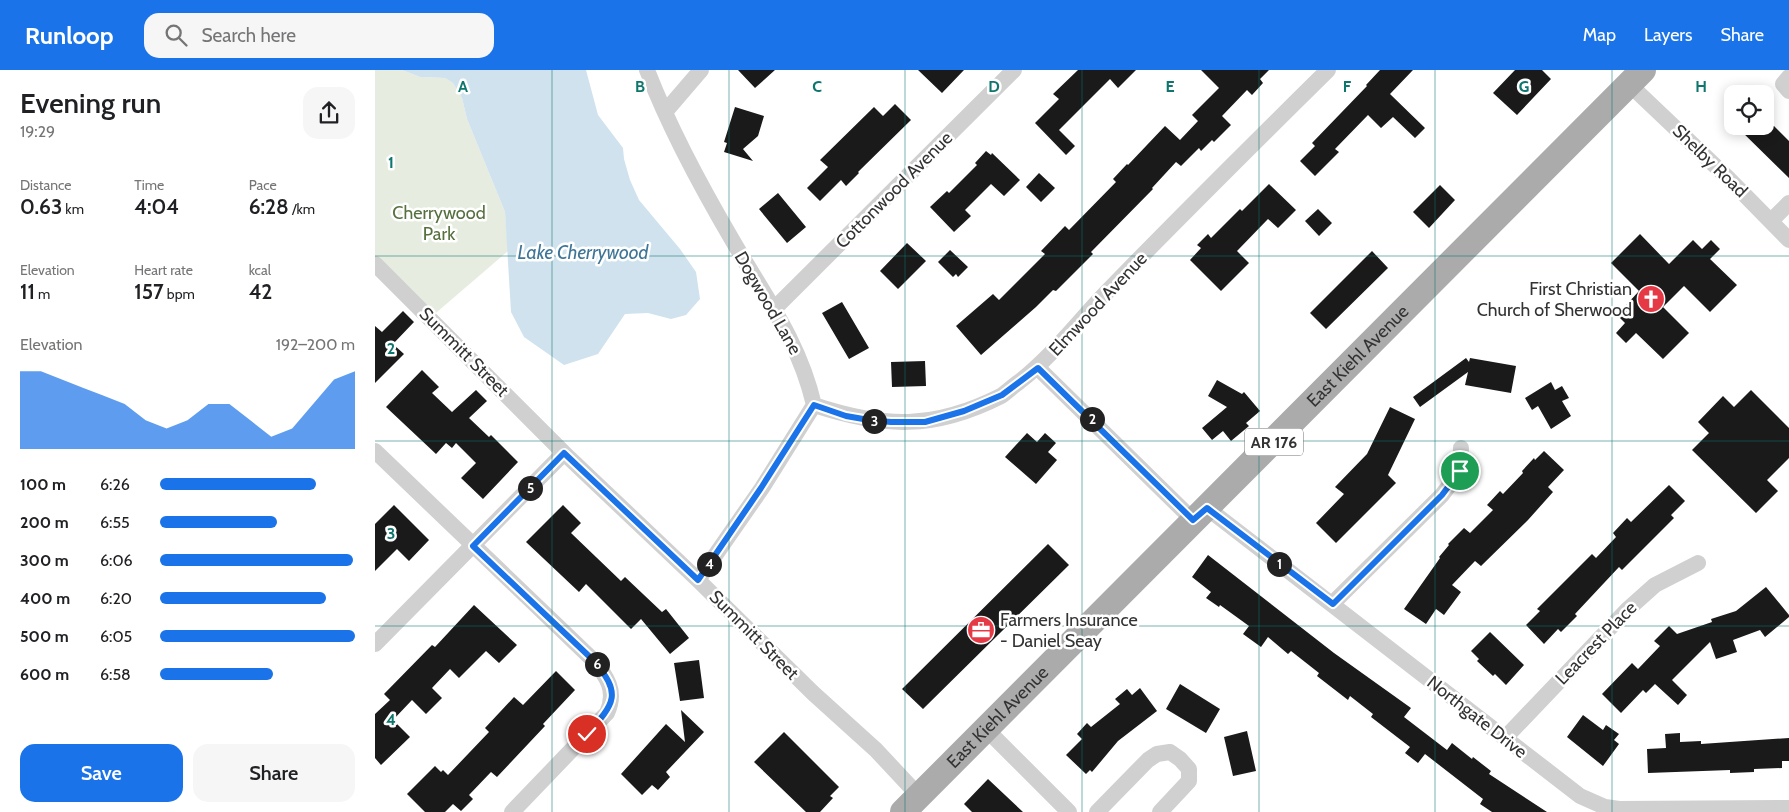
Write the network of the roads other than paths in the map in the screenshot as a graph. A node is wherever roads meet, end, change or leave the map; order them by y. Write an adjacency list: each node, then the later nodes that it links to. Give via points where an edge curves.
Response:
1 (647, 70): 8 (street, Dogwood Lane)
2 (701, 70): 8 (street)
3 (1014, 70): 13 (street, Cottonwood Avenue)
4 (1328, 70): 14 (street, Elmwood Avenue, via 1100,300)
5 (1636, 77): 10 (street, Shelby Road, via 1709,160); 19 (main road, East Kiehl Avenue / AR 176)
6 (1789, 77): 7 (street, via 1783,84)
7 (1789, 91)
8 (665, 112): 13 (street, Dogwood Lane, via 690,166)
9 (1789, 203): 10 (street)
10 (1771, 221): 11 (street, Shelby Road)
11 (1789, 240)
12 (375, 264): 18 (street, Summitt Street)
13 (774, 309): 15 (street, Dogwood Lane, via 799,355)
14 (1038, 368): 15 (street, Elmwood Avenue, via 1002,395 964,411 925,422 869,420); 19 (street, Northgate Drive)
15 (814, 405): 22 (street)
16 (1461, 448): 23 (street, via 1460,471 1442,495)
17 (375, 451): 20 (street)
18 (564, 453): 20 (street); 22 (street, Summitt Street)
19 (1200, 514): 23 (street, Northgate Drive); 25 (main road, East Kiehl Avenue / AR 176)
20 (473, 546): 24 (street); 29 (street, via 592,659 611,685 607,713)
21 (1698, 563): 26 (street, Leacrest Place, via 1655,585 1627,610)
22 (698, 580): 27 (street, Summitt Street, via 876,750)
23 (1333, 604): 26 (street, Northgate Drive)
24 (375, 644)
25 (985, 728): 27 (main road, East Kiehl Avenue / AR 176); 30 (street)
26 (1505, 738): 28 (street, Northgate Drive, via 1566,787 1605,807)
27 (911, 804)
28 (1789, 808)
29 (512, 812)
30 (1069, 812)
31 (1097, 812): 32 (street, via 1148,760 1157,754 1170,752 1189,769 1189,781)
32 (1160, 812)

